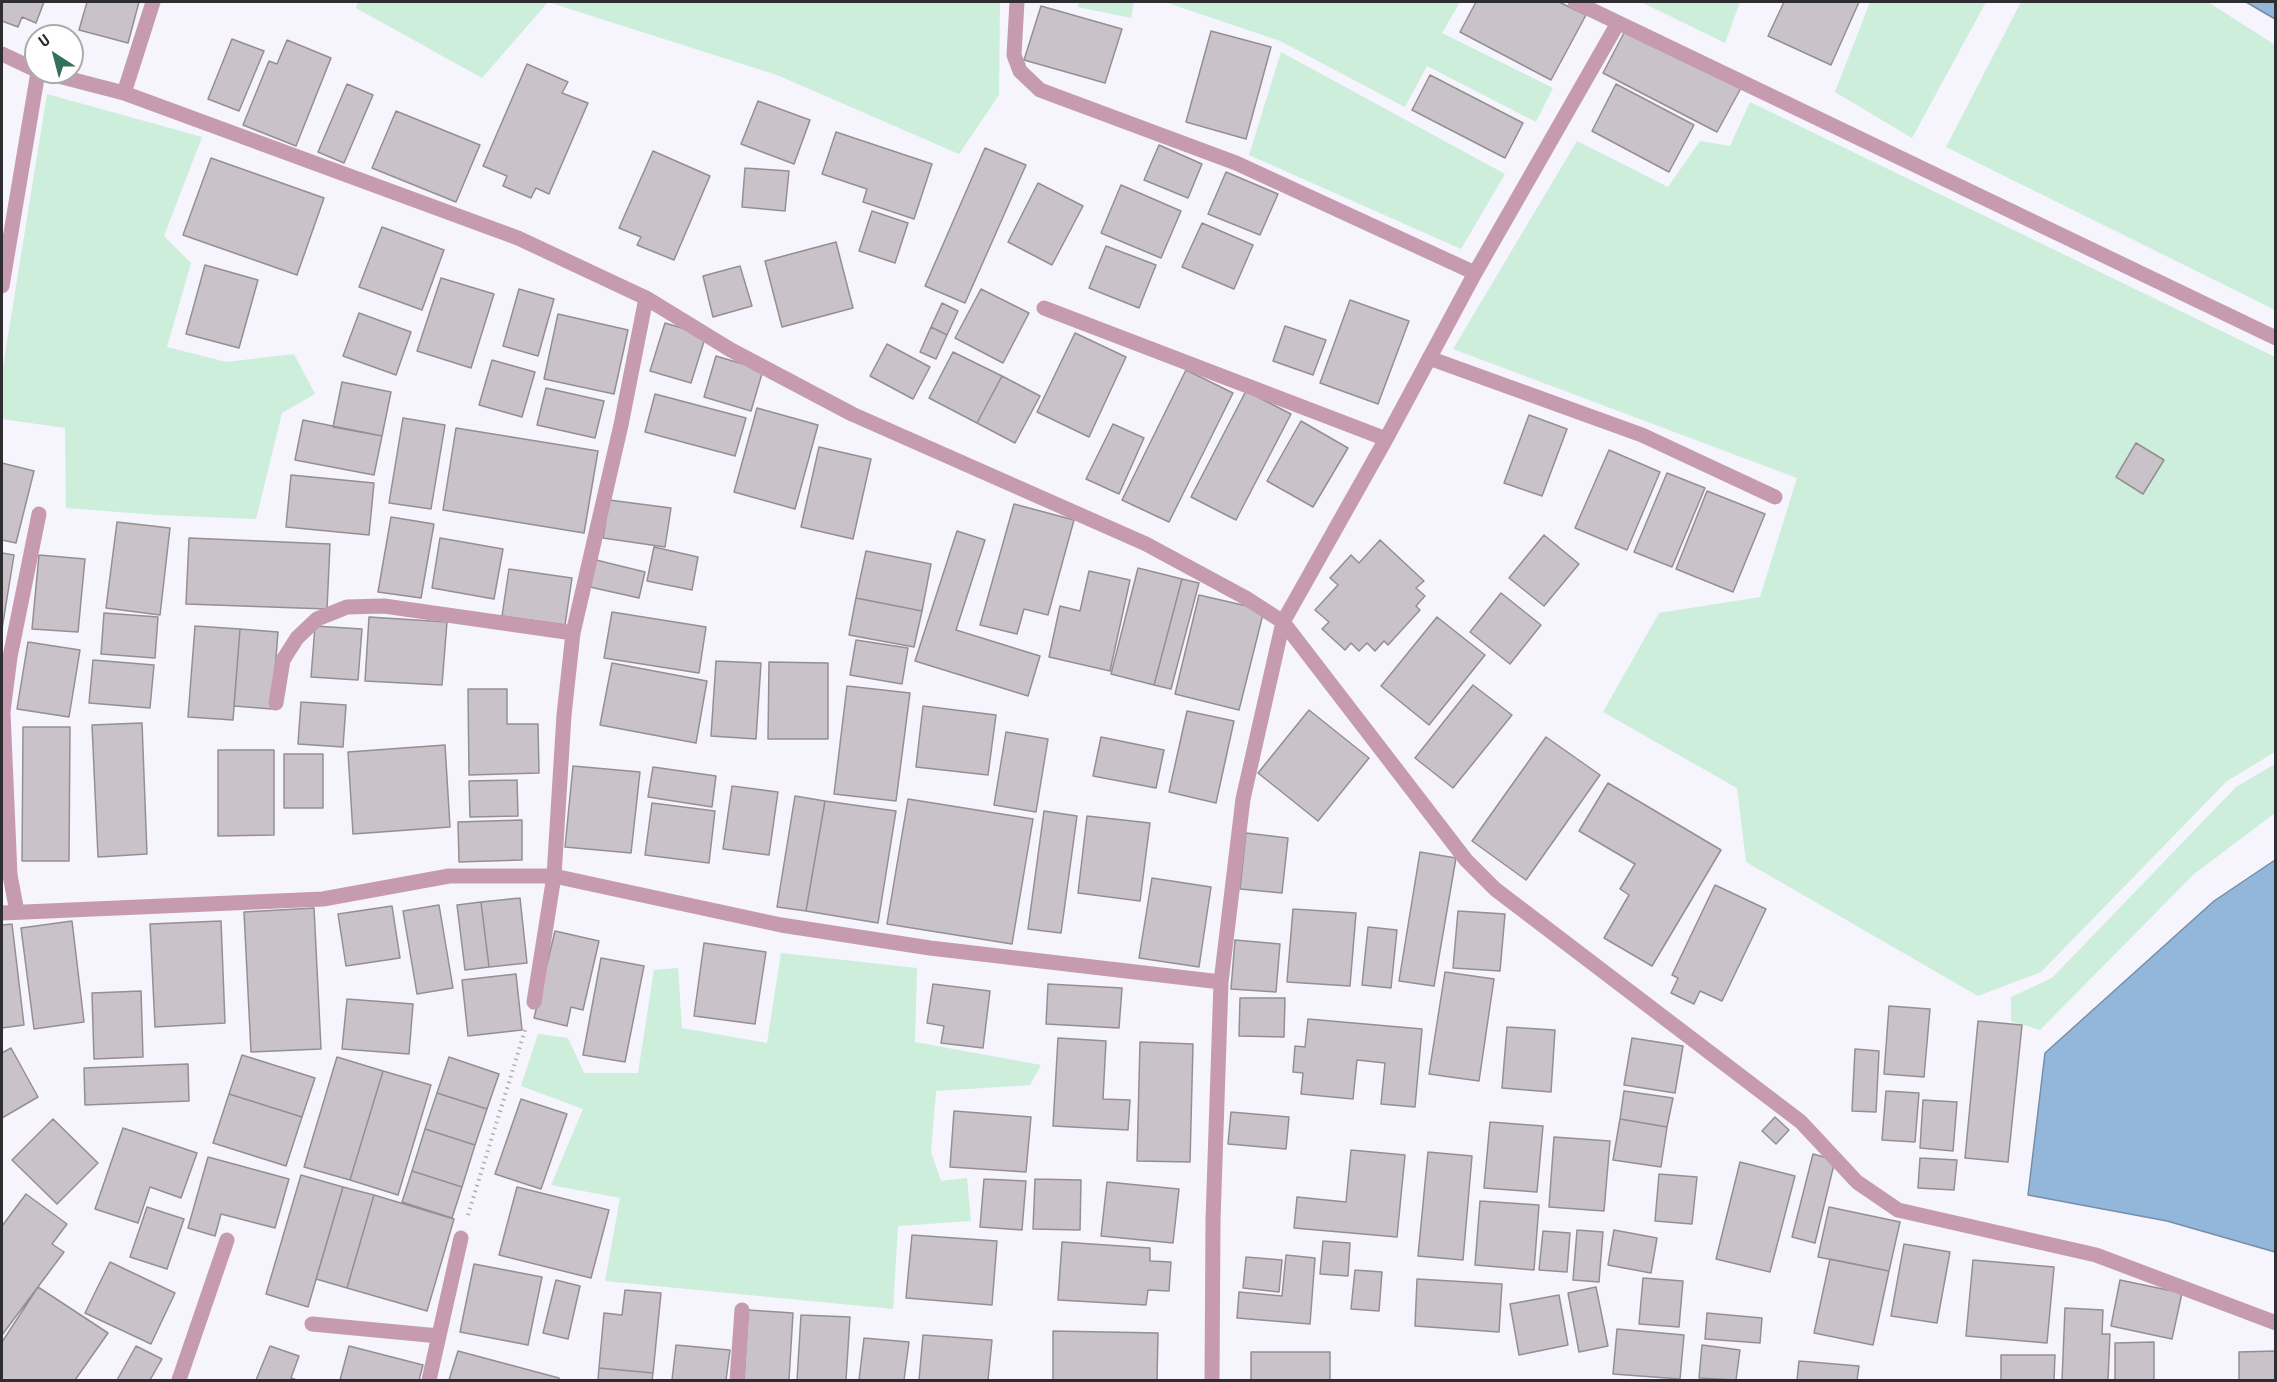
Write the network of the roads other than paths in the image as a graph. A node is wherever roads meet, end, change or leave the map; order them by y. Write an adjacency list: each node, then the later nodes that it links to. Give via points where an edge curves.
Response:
1 (153, 2): 9 (street)
2 (1017, 2): 10 (street, via 1014,55 1020,71 1040,90 1236,163)
3 (1575, 2): 4 (street)
4 (1618, 23): 10 (street); 14 (street)
5 (2, 54): 6 (street)
6 (24, 65)
7 (84, 83): 9 (street)
8 (35, 84): 11 (street)
9 (124, 93): 12 (street, via 518,238)
10 (1474, 273): 15 (street)
11 (2, 286)
12 (646, 298): 19 (street, via 731,350 852,414 1146,544 1246,597); 20 (street)
13 (1044, 308): 16 (street)
14 (2276, 338)
15 (1429, 358): 16 (street); 17 (street, via 1642,435)
16 (1386, 439): 19 (street)
17 (1775, 497)
18 (39, 514): 23 (street, via 3,712)
19 (1283, 622): 24 (street, via 1243,799); 29 (street, via 1467,860 1495,889 1800,1122 1857,1182 1898,1210 2096,1255)
20 (573, 633): 21 (street, via 384,606 347,607 317,619 297,638 283,660); 22 (street)
21 (276, 703)
22 (554, 876): 23 (street, via 449,876 323,899); 24 (street, via 781,926 930,948); 25 (street)
23 (9, 913)
24 (1221, 982): 35 (street)
25 (534, 1002)
26 (460, 1238): 31 (street)
27 (227, 1240): 32 (street)
28 (742, 1310): 34 (street)
29 (2276, 1323)
30 (312, 1324): 31 (street)
31 (439, 1336): 33 (street)
32 (179, 1380)
33 (429, 1380)
34 (737, 1380)
35 (1212, 1380)

